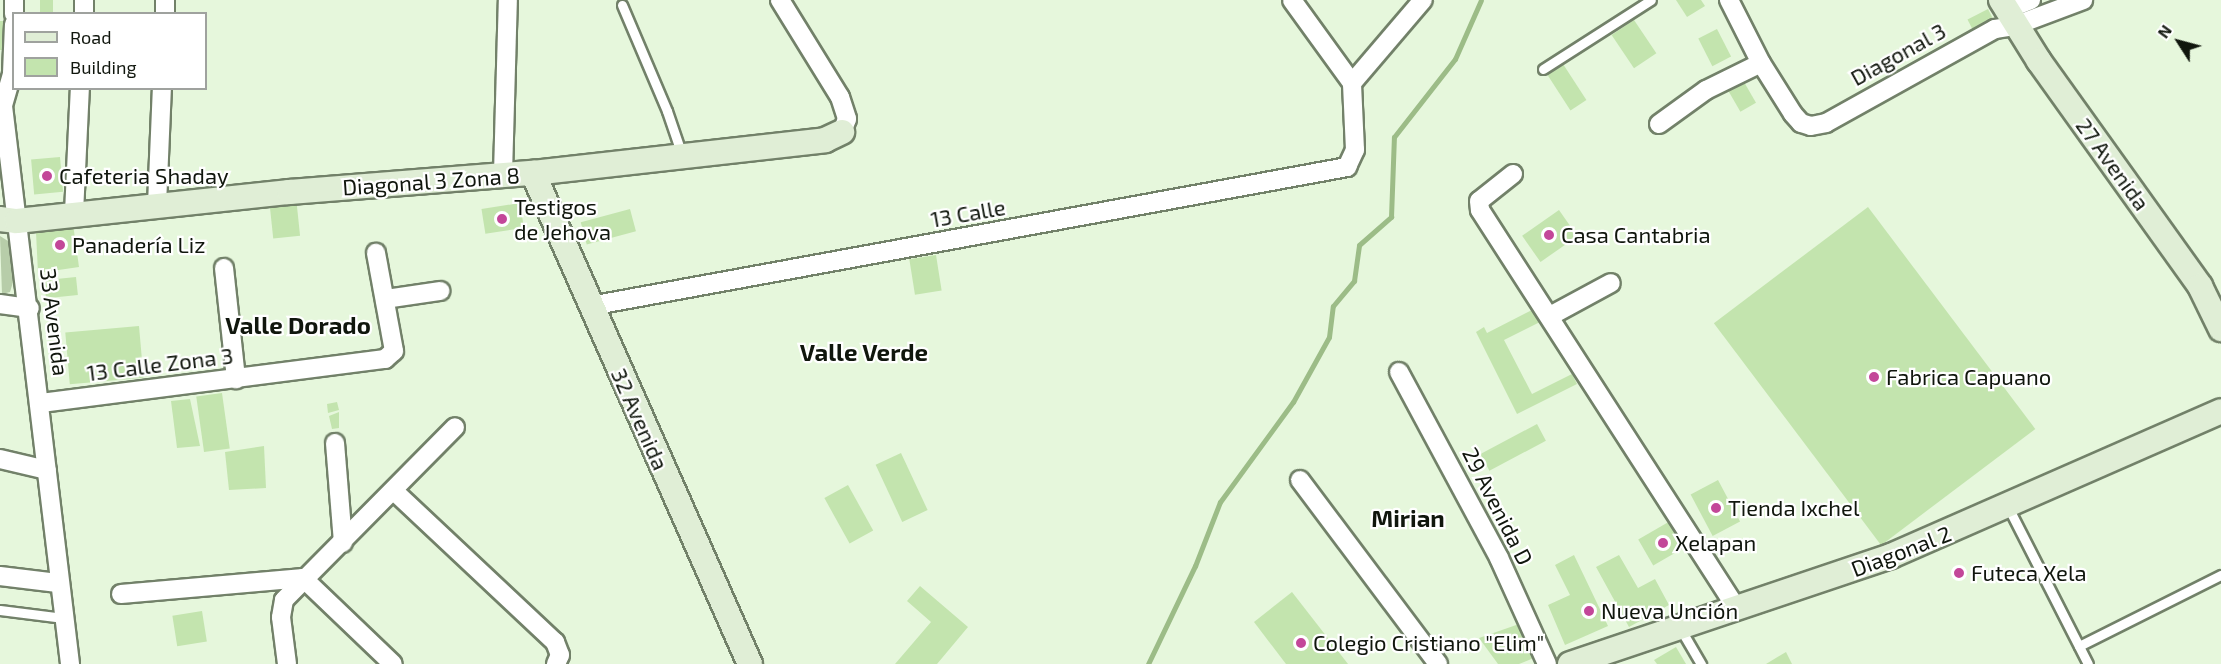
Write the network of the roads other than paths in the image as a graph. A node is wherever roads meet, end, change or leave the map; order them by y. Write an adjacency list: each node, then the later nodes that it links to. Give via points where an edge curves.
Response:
1 (508, 0): 21 (street)
2 (780, 0): 18 (street, via 840,97 847,119)
3 (1292, 0): 14 (street)
4 (1423, 0): 14 (street)
5 (1651, 0): 12 (lane)
6 (1729, 0): 11 (street)
7 (2031, 0): 10 (street, Diagonal 3)
8 (2083, 0): 10 (street, Diagonal 3)
9 (622, 5): 19 (lane, via 667,111)
10 (2007, 12): 11 (street, Diagonal 3, via 1982,35 1826,123 1806,125 1797,119); 35 (street, 27 Avenida, via 2188,269 2211,304)
11 (1761, 63): 17 (street, via 1715,85)
12 (1543, 69)
13 (12, 74): 25 (street, 33 Avenida, via 3,106)
14 (1352, 83): 32 (street, 13 Calle, via 1355,150 1352,162 1341,170)
15 (80, 90): 24 (street)
16 (162, 90): 23 (street)
17 (1659, 124)
18 (842, 132): 19 (street, Diagonal 3 Zona 8, via 825,140)
19 (682, 158): 20 (street, Diagonal 3 Zona 8)
20 (533, 173): 21 (street, Diagonal 3 Zona 8); 32 (street, 32 Avenida)
21 (503, 174): 23 (street, Diagonal 3 Zona 8)
22 (1513, 174): 34 (street, via 1478,203)
23 (157, 205): 24 (street, Diagonal 3 Zona 8)
24 (74, 213): 25 (street, Diagonal 3 Zona 8)
25 (6, 222): 33 (street, 33 Avenida)
26 (376, 253): 30 (street)
27 (224, 268): 37 (street)
28 (1611, 283): 34 (street)
29 (440, 291): 30 (street)
30 (385, 299): 37 (street, 13 Calle Zona 3, via 392,356)
31 (0, 304): 33 (street)
32 (590, 306): 63 (street, 32 Avenida)
33 (30, 308): 38 (street, 33 Avenida)
34 (1550, 316): 53 (street)
35 (2221, 329)
36 (1399, 372): 65 (street, 29 Avenida D, via 1499,558)
37 (236, 379): 38 (street, 13 Calle Zona 3)
38 (41, 403): 43 (street, 33 Avenida)
39 (2221, 411): 46 (street, Diagonal 2)
40 (455, 427): 45 (street)
41 (335, 442): 47 (street)
42 (0, 459): 43 (street)
43 (47, 470): 51 (street, 33 Avenida)
44 (1300, 480): 64 (street)
45 (394, 491): 47 (street); 62 (street, via 555,642 560,655)
46 (2008, 507): 53 (street, Diagonal 2, via 1891,556); 57 (lane)
47 (344, 543): 50 (street, via 316,571)
48 (2221, 575): 57 (lane)
49 (0, 576): 51 (street)
50 (303, 578): 52 (street); 60 (street, via 284,600 280,617); 61 (street)
51 (58, 583): 55 (street, 33 Avenida)
52 (121, 594)
53 (1737, 609): 56 (street, Diagonal 2)
54 (0, 610): 55 (lane)
55 (63, 618): 59 (street, 33 Avenida)
56 (1680, 628): 58 (street, Diagonal 2); 67 (lane)
57 (2079, 646): 68 (lane)
58 (1612, 658): 66 (street, Diagonal 2)
59 (70, 664)
60 (287, 664)
61 (393, 664)
62 (556, 664)
63 (750, 664)
64 (1438, 664)
65 (1547, 664)
66 (1570, 664)
67 (1701, 664)
68 (2088, 664)

